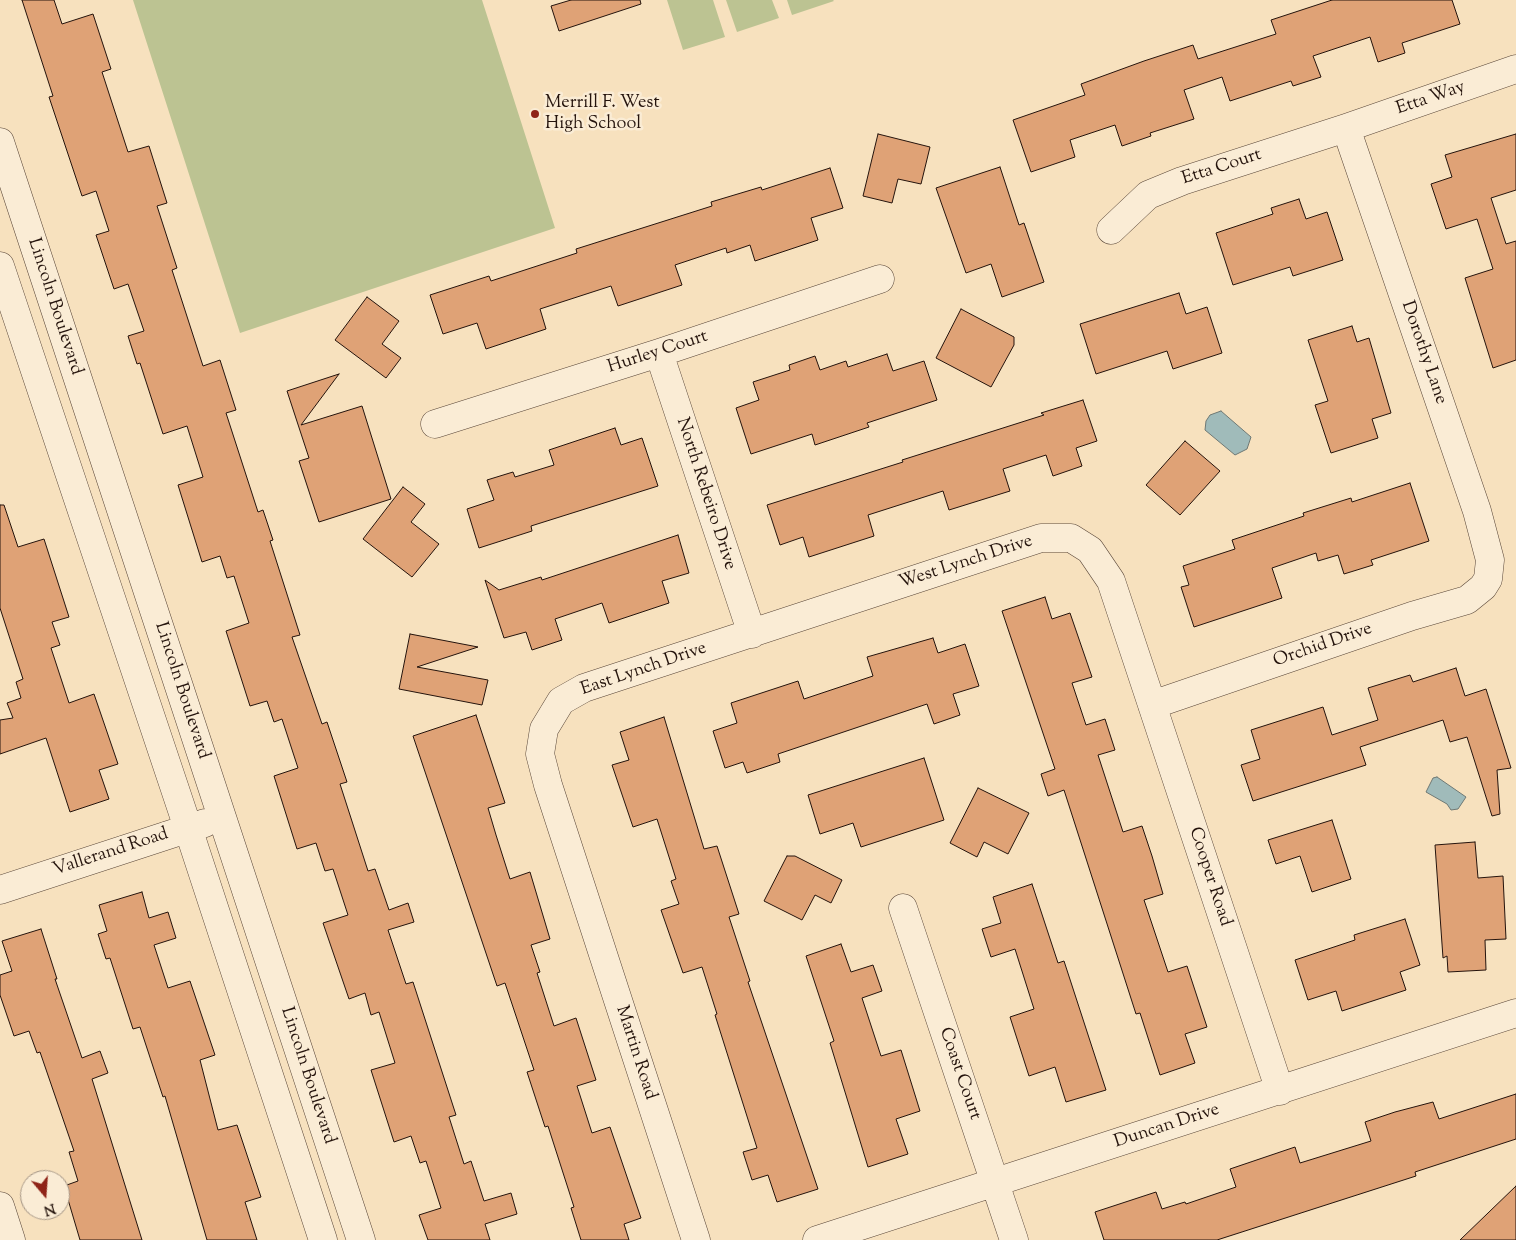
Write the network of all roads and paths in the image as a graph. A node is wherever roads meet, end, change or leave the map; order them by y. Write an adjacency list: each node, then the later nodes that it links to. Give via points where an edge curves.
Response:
1 (1516, 69): 2 (street, Etta Way)
2 (1346, 128): 5 (street, Etta Court, via 1148,195); 10 (street, Dorothy Lane, via 1477,511 1490,560)
3 (0, 142): 4 (street, Lincoln Boulevard)
4 (6, 182): 14 (street, Lincoln Boulevard)
5 (1111, 230)
6 (0, 266): 15 (street, Lincoln Boulevard)
7 (880, 279): 8 (street, Hurley Court)
8 (659, 353): 9 (street, Hurley Court); 11 (street, North Rebeiro Drive)
9 (435, 424)
10 (1488, 579): 13 (street, Orchid Drive, via 1468,600)
11 (752, 634): 12 (street, West Lynch Drive, via 1042,538 1071,538 1090,550 1111,581); 16 (street, East Lynch Drive, via 584,688 561,701 544,729 540,754)
12 (1138, 663): 13 (street, Cooper Road)
13 (1152, 705): 20 (street, Cooper Road)
14 (222, 817): 15 (street, Vallerand Road); 25 (street, Lincoln Boulevard)
15 (188, 828): 17 (street, Vallerand Road); 24 (street, Lincoln Boulevard)
16 (574, 866): 26 (street, Martin Road)
17 (0, 890)
18 (903, 908): 21 (street, Coast Court)
19 (1516, 1013): 20 (street, Duncan Drive)
20 (1280, 1091): 21 (street, Duncan Drive)
21 (996, 1183): 27 (street, Duncan Drive); 28 (street, Coast Court)
22 (0, 1206): 23 (street)
23 (11, 1240)
24 (322, 1240)
25 (361, 1240)
26 (696, 1240)
27 (817, 1240)
28 (1014, 1240)

